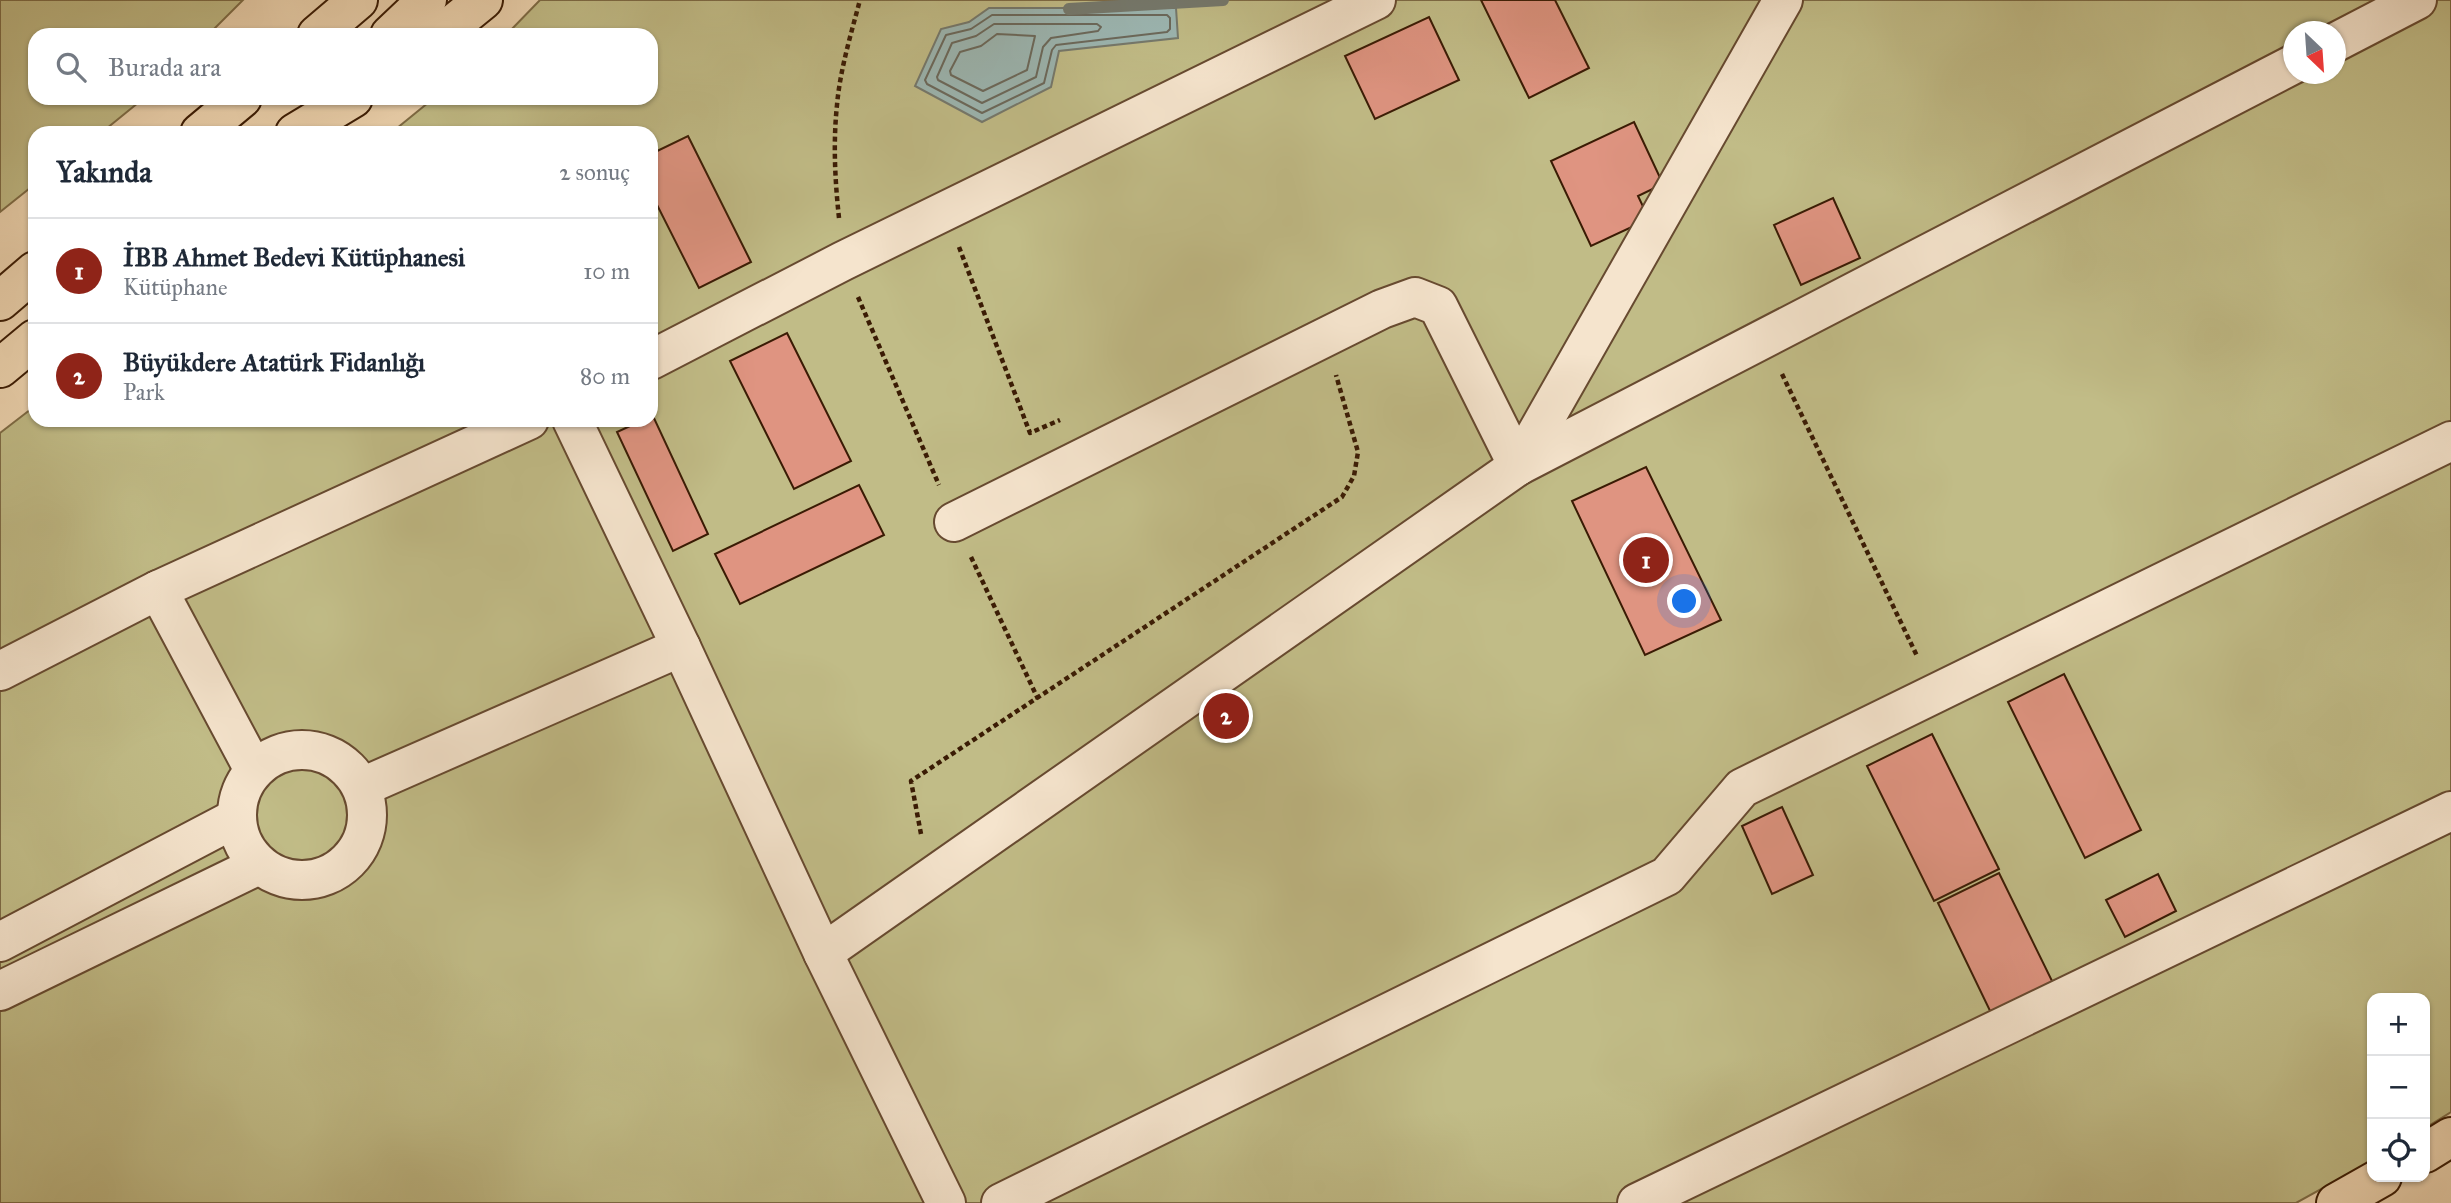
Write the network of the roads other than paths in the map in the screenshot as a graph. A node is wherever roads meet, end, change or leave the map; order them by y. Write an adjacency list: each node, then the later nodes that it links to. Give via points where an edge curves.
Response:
1 (358, 0): 7 (main road)
2 (427, 0): 8 (main road)
3 (483, 0): 9 (main road)
4 (1376, 0): 21 (lane)
5 (1783, 0): 26 (lane)
6 (2417, 0): 10 (lane)
7 (325, 28)
8 (397, 28)
9 (449, 28)
10 (2346, 37)
11 (2283, 70): 26 (lane)
12 (234, 105): 15 (main road)
13 (315, 105): 16 (main road)
14 (341, 105): 17 (main road)
15 (208, 126)
16 (292, 126)
17 (307, 126)
18 (28, 277): 19 (main road)
19 (0, 301)
20 (28, 345): 22 (main road)
21 (658, 356)
22 (0, 368)
23 (514, 427): 28 (lane)
24 (575, 427): 29 (lane)
25 (2451, 442): 45 (lane, via 1742,788 1667,876)
26 (1518, 466): 27 (lane, via 1438,306 1415,297 1382,309); 39 (lane)
27 (954, 522)
28 (158, 590): 30 (lane); 31 (lane)
29 (681, 647): 32 (lane); 39 (lane)
30 (0, 671)
31 (254, 770): 32 (lane, via 275,755 300,750 325,754 347,767); 34 (lane, via 240,793)
32 (362, 787): 35 (lane, via 367,812 364,837 351,858 330,874 306,880 281,877)
33 (2451, 811): 46 (lane)
34 (236, 818): 35 (lane, via 243,844); 36 (lane)
35 (259, 865): 38 (lane)
36 (75, 902): 37 (lane); 38 (lane)
37 (0, 942)
38 (98, 943): 40 (lane)
39 (823, 953): 44 (lane)
40 (0, 991)
41 (2451, 1137): 42 (main road)
42 (2430, 1150)
43 (2373, 1182): 47 (main road)
44 (946, 1203)
45 (1001, 1203)
46 (1637, 1203)
47 (2336, 1203)

